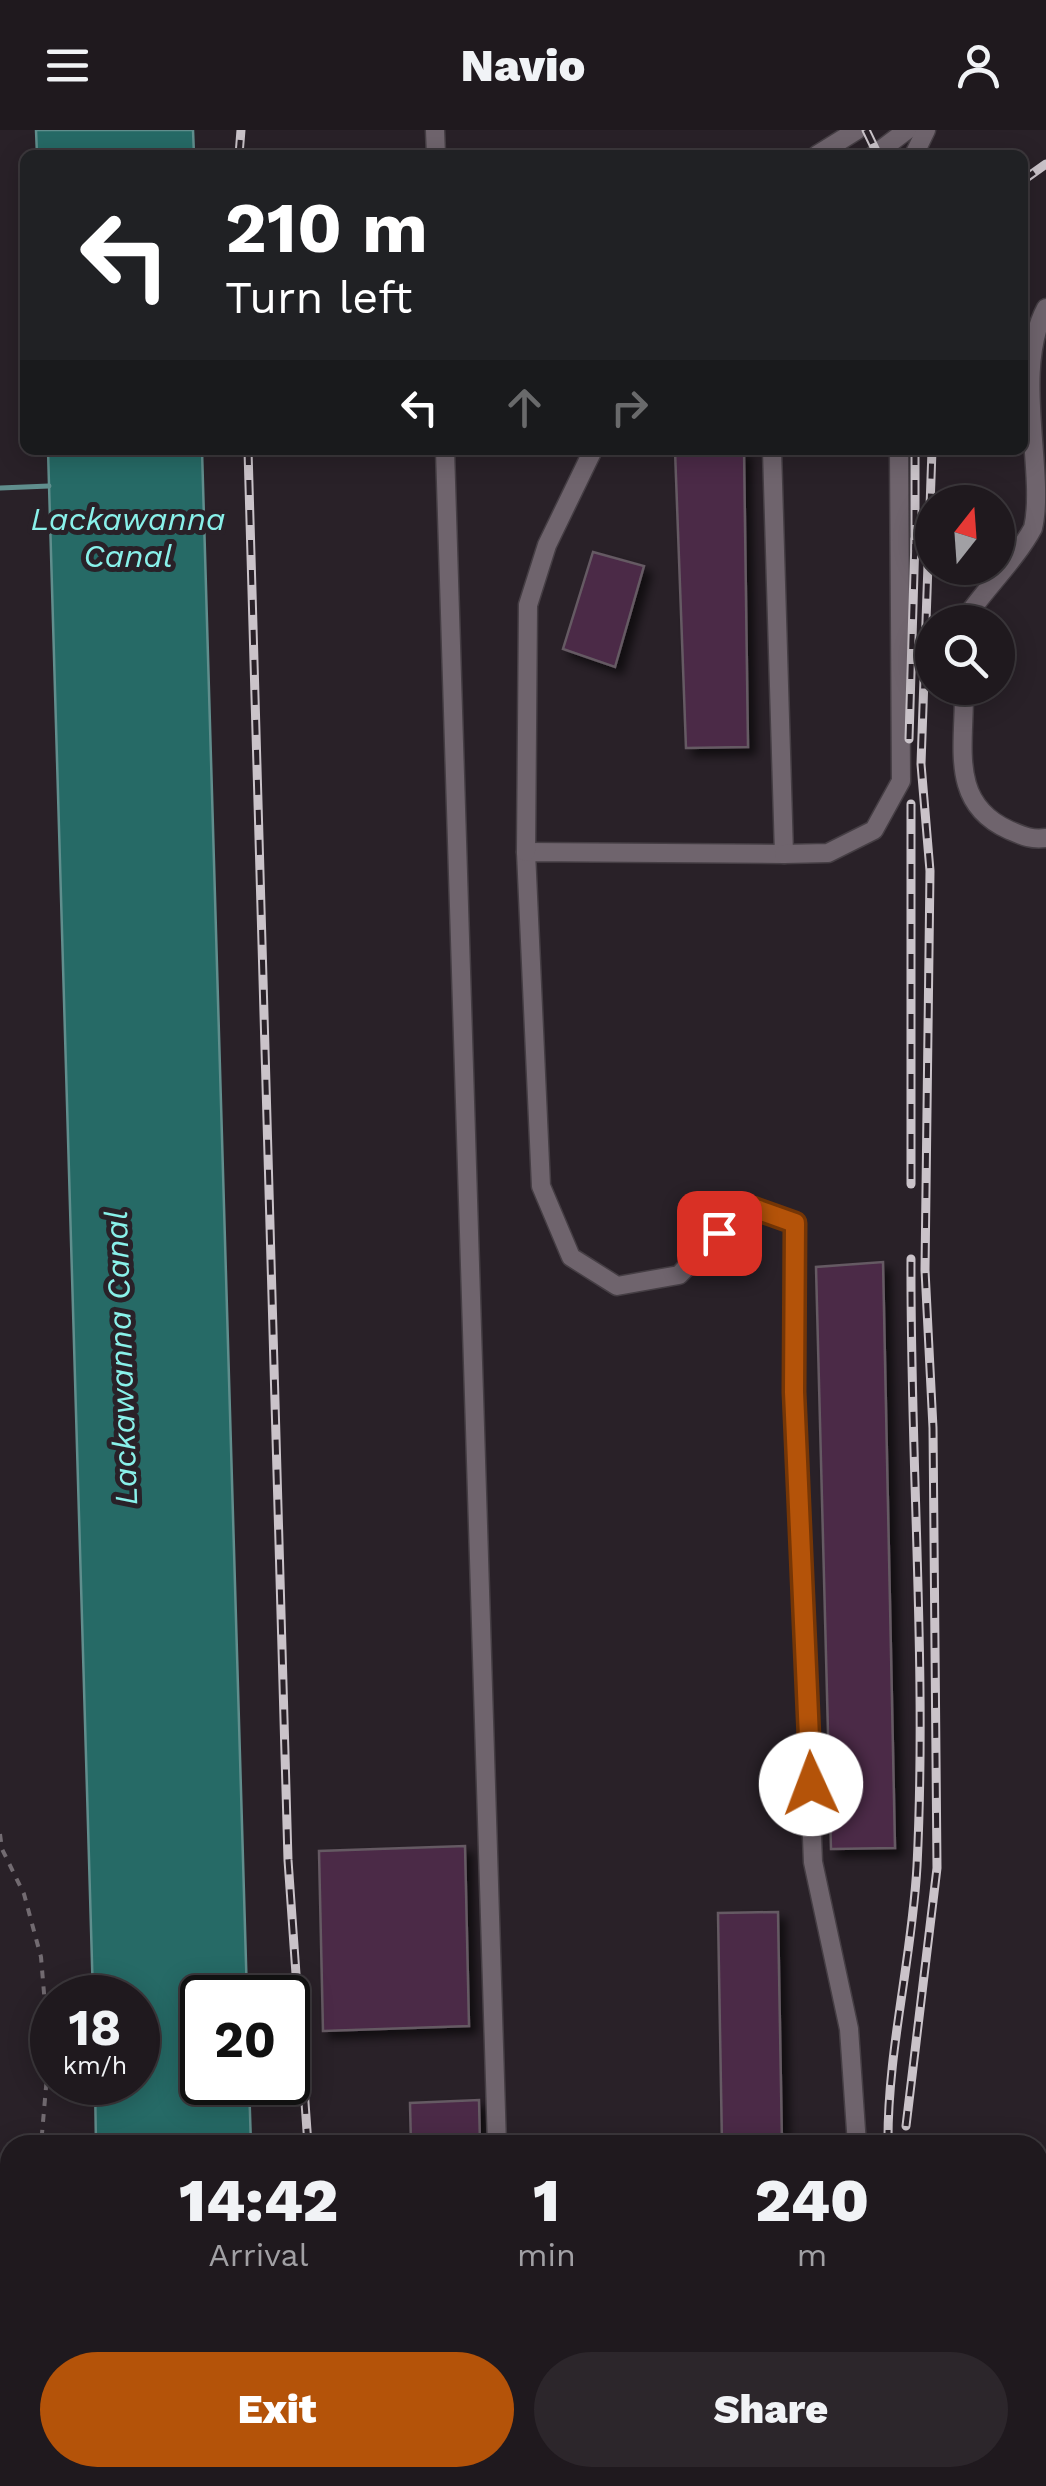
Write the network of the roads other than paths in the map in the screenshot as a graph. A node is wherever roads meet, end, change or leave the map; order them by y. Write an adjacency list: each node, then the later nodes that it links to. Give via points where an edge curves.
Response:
1 (857, 130): 3 (lane)
2 (906, 130): 4 (lane)
3 (825, 150)
4 (880, 150)
5 (1046, 308): 10 (lane, via 1033,332 1040,500 1033,528)
6 (445, 455): 15 (lane)
7 (591, 455): 13 (lane, via 547,544 528,605)
8 (772, 455): 14 (lane)
9 (899, 455): 14 (lane, via 901,781 874,830 828,853)
10 (975, 605)
11 (964, 705): 12 (lane, via 966,793 986,820 1032,840)
12 (1046, 838)
13 (526, 852): 14 (lane); 16 (lane, via 540,1186 571,1257 616,1286 679,1275 753,1208 795,1223 794,1392 813,1862 849,2028)
14 (784, 854)
15 (497, 2135)
16 (857, 2135)

